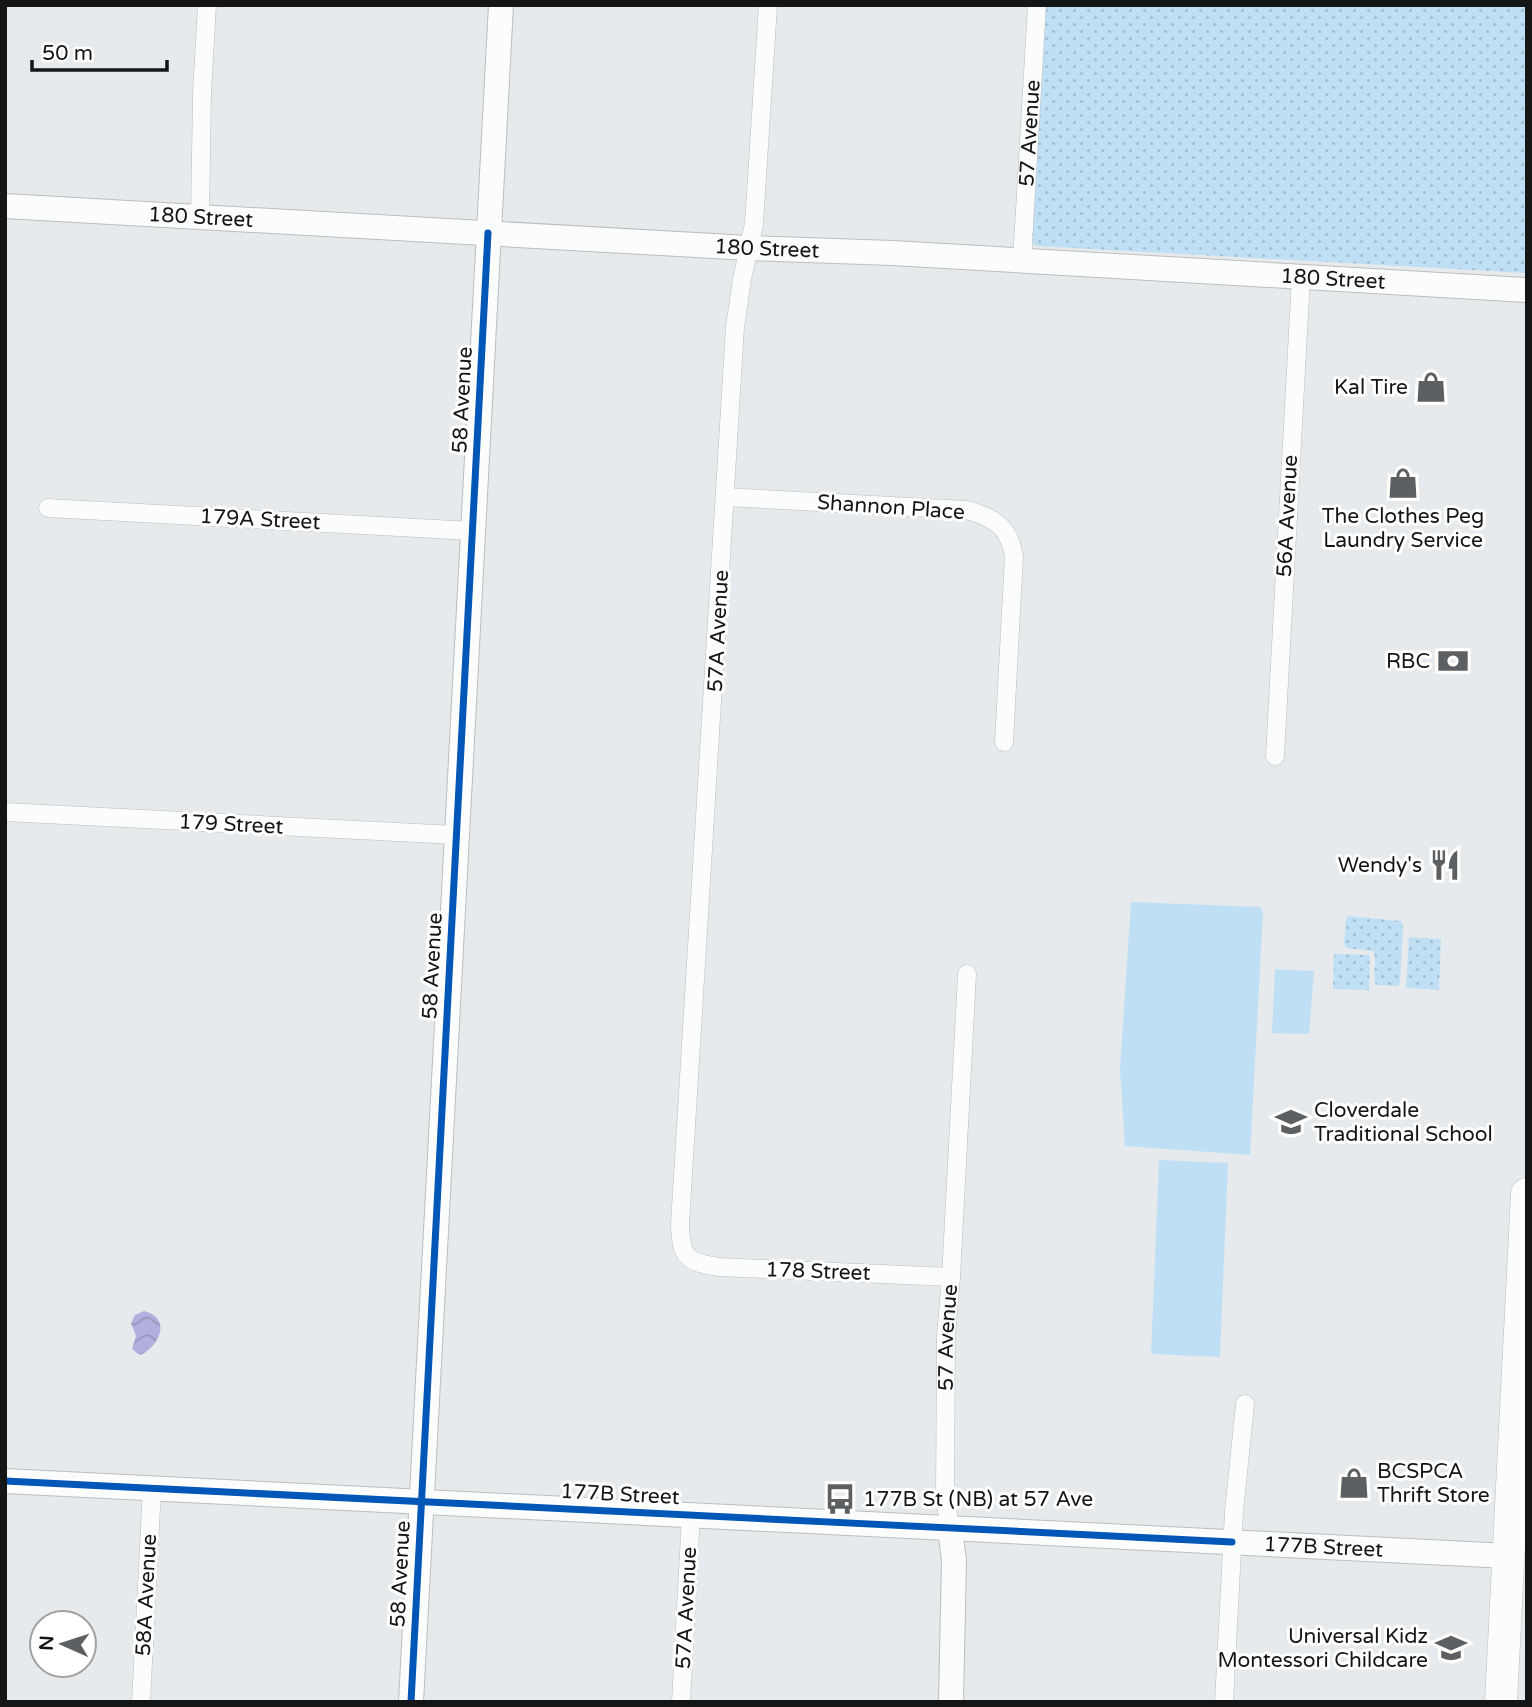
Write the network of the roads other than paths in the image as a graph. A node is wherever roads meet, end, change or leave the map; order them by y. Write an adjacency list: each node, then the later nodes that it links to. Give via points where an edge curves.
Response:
1 (207, 5): 6 (street)
2 (501, 5): 7 (street, 58 Avenue)
3 (768, 5): 8 (street, 57A Avenue)
4 (1037, 5): 9 (street, 57 Avenue)
5 (5, 206): 6 (street, 180 Street)
6 (200, 217): 7 (street, 180 Street)
7 (488, 233): 8 (street, 180 Street); 14 (street, 58 Avenue)
8 (749, 248): 9 (street, 180 Street); 12 (street, 57A Avenue, via 735,327)
9 (1022, 261): 10 (street, 180 Street)
10 (1301, 277): 11 (street, 180 Street); 16 (street, 56A Avenue)
11 (1527, 290)
12 (726, 497): 15 (street, Shannon Place, via 966,510 996,522 1009,537 1014,556); 21 (street, 57A Avenue, via 680,1224)
13 (48, 508): 14 (street, 179A Street)
14 (473, 531): 18 (street, 58 Avenue)
15 (1004, 742)
16 (1275, 756)
17 (5, 813): 18 (street, 179 Street)
18 (456, 835): 26 (street, 58 Avenue)
19 (967, 974): 22 (street, 57 Avenue)
20 (1527, 1194): 30 (highway)
21 (688, 1258): 22 (street, 178 Street, via 719,1267)
22 (951, 1277): 28 (street, 57 Avenue, via 945,1483)
23 (1245, 1404): 29 (street)
24 (5, 1481): 25 (street, 177B Street)
25 (152, 1488): 26 (street, 177B Street); 31 (street, 58A Avenue)
26 (422, 1502): 27 (street, 177B Street); 32 (street, 58 Avenue)
27 (691, 1515): 28 (street, 177B Street); 33 (street, 57A Avenue)
28 (950, 1528): 29 (street, 177B Street); 34 (street, 57 Avenue, via 954,1561)
29 (1232, 1542): 30 (street, 177B Street); 35 (street)
30 (1508, 1556): 36 (highway)
31 (141, 1702)
32 (411, 1702)
33 (681, 1702)
34 (951, 1702)
35 (1224, 1702)
36 (1501, 1702)

